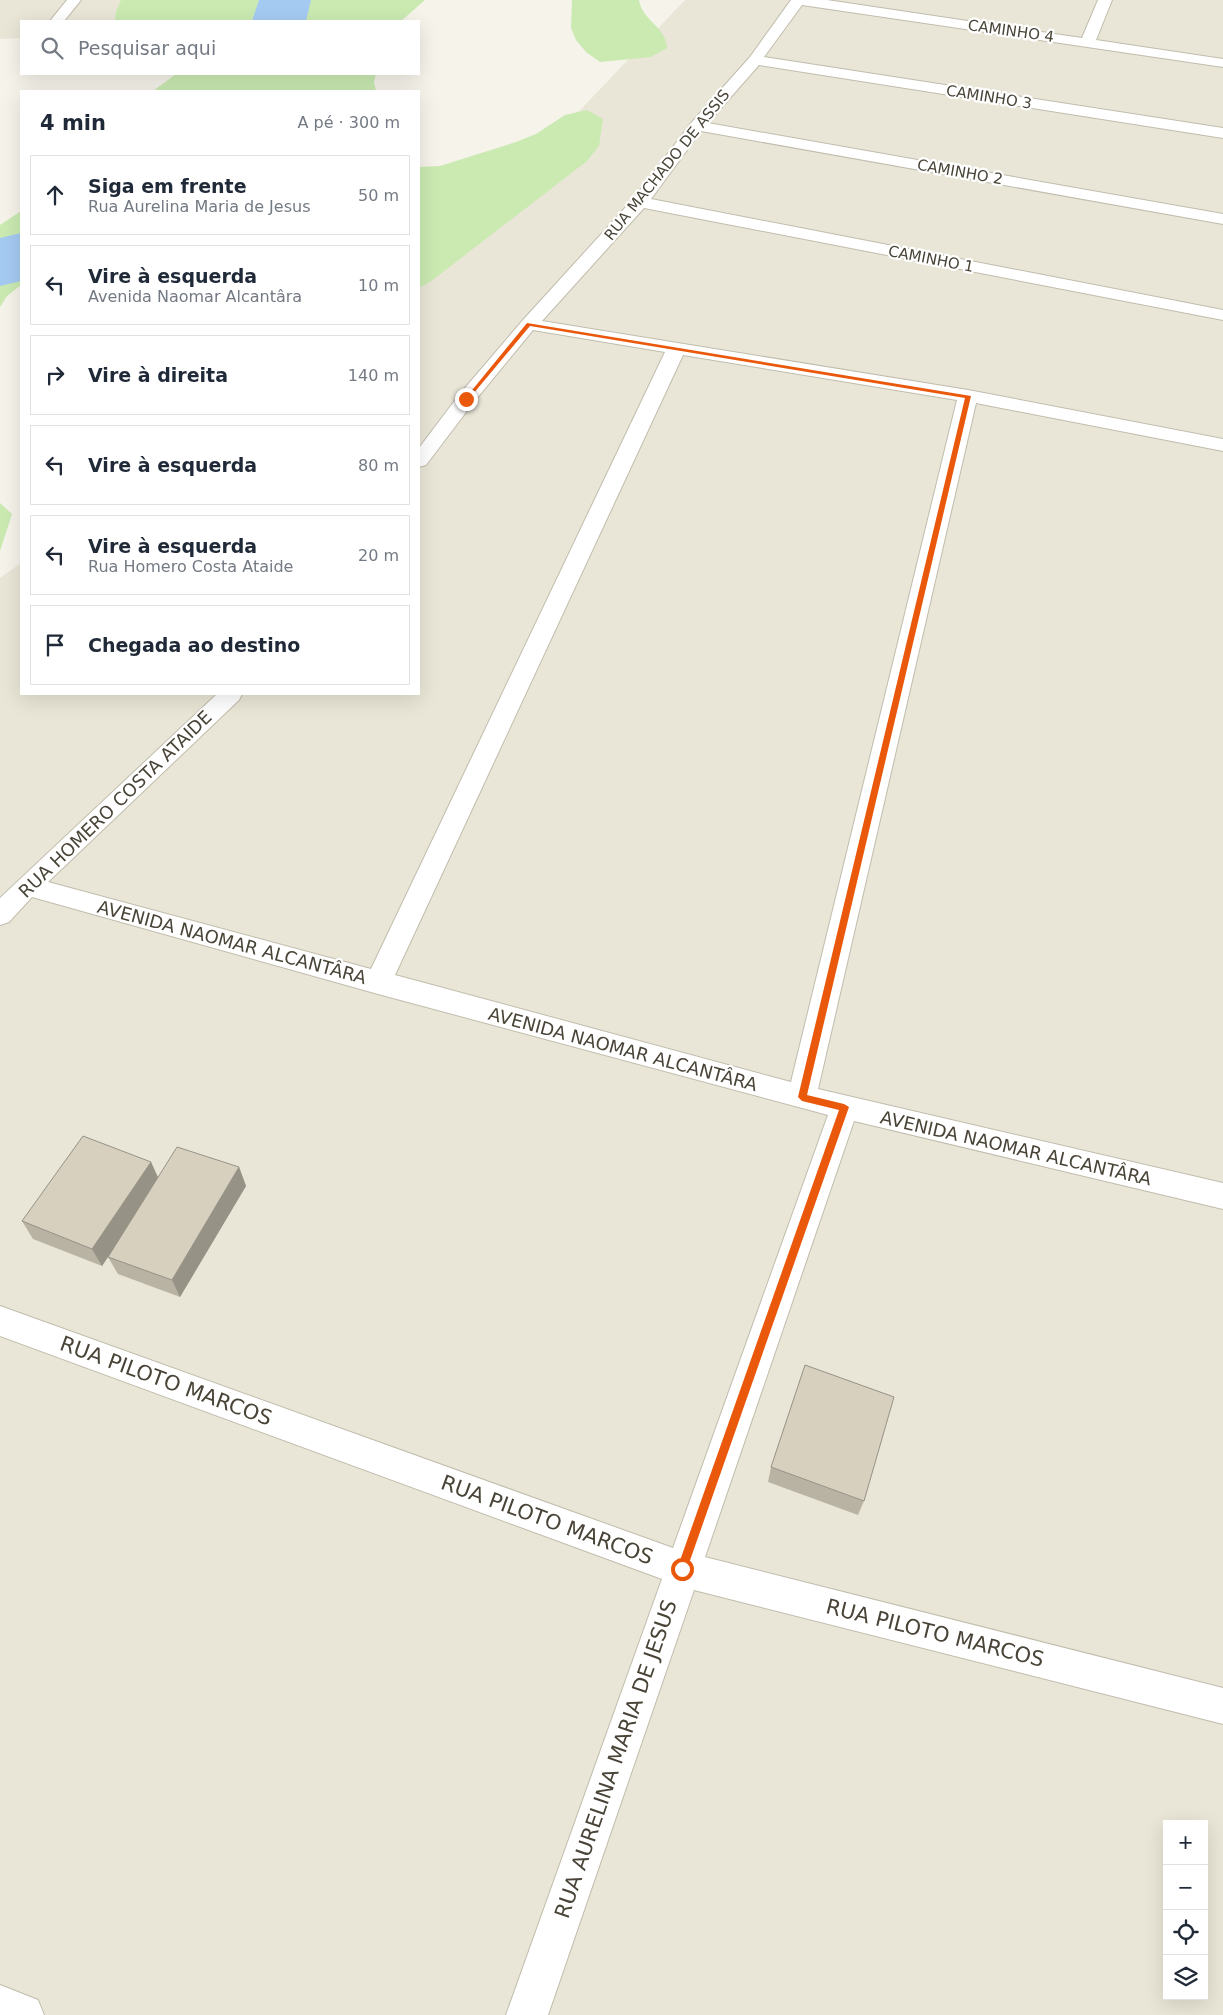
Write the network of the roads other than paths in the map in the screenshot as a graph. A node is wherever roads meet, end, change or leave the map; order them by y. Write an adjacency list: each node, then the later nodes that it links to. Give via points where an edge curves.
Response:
1 (74, 0): 4 (street)
2 (798, 0): 5 (street, CAMINHO 4); 6 (street, RUA MACHADO DE ASSIS)
3 (1105, 0): 5 (street)
4 (58, 20)
5 (1087, 43): 7 (street, CAMINHO 4)
6 (755, 60): 8 (street, RUA MACHADO DE ASSIS); 9 (street, CAMINHO 3)
7 (1223, 63)
8 (697, 126): 10 (street, RUA MACHADO DE ASSIS); 11 (street, CAMINHO 2)
9 (1223, 132)
10 (640, 202): 12 (street, CAMINHO 1); 13 (street, RUA MACHADO DE ASSIS)
11 (1223, 219)
12 (1223, 315)
13 (529, 324): 14 (street); 17 (street)
14 (676, 349): 15 (street); 21 (street)
15 (968, 396): 16 (street); 22 (street)
16 (1223, 445)
17 (420, 461)
18 (230, 695): 19 (street, RUA HOMERO COSTA ATAIDE)
19 (27, 886): 20 (street, RUA HOMERO COSTA ATAIDE); 21 (street, AVENIDA NAOMAR ALCANTÂRA)
20 (0, 915)
21 (378, 982): 22 (street, AVENIDA NAOMAR ALCANTÂRA)
22 (802, 1097): 23 (street, AVENIDA NAOMAR ALCANTÂRA)
23 (844, 1107): 24 (street, AVENIDA NAOMAR ALCANTÂRA); 26 (street, RUA AURELINA MARIA DE JESUS)
24 (1223, 1196)
25 (0, 1321): 26 (street, RUA PILOTO MARCOS)
26 (682, 1569): 27 (street, RUA PILOTO MARCOS); 30 (street, RUA AURELINA MARIA DE JESUS)
27 (1223, 1706)
28 (0, 2006): 29 (street)
29 (23, 2015)
30 (528, 2015)

